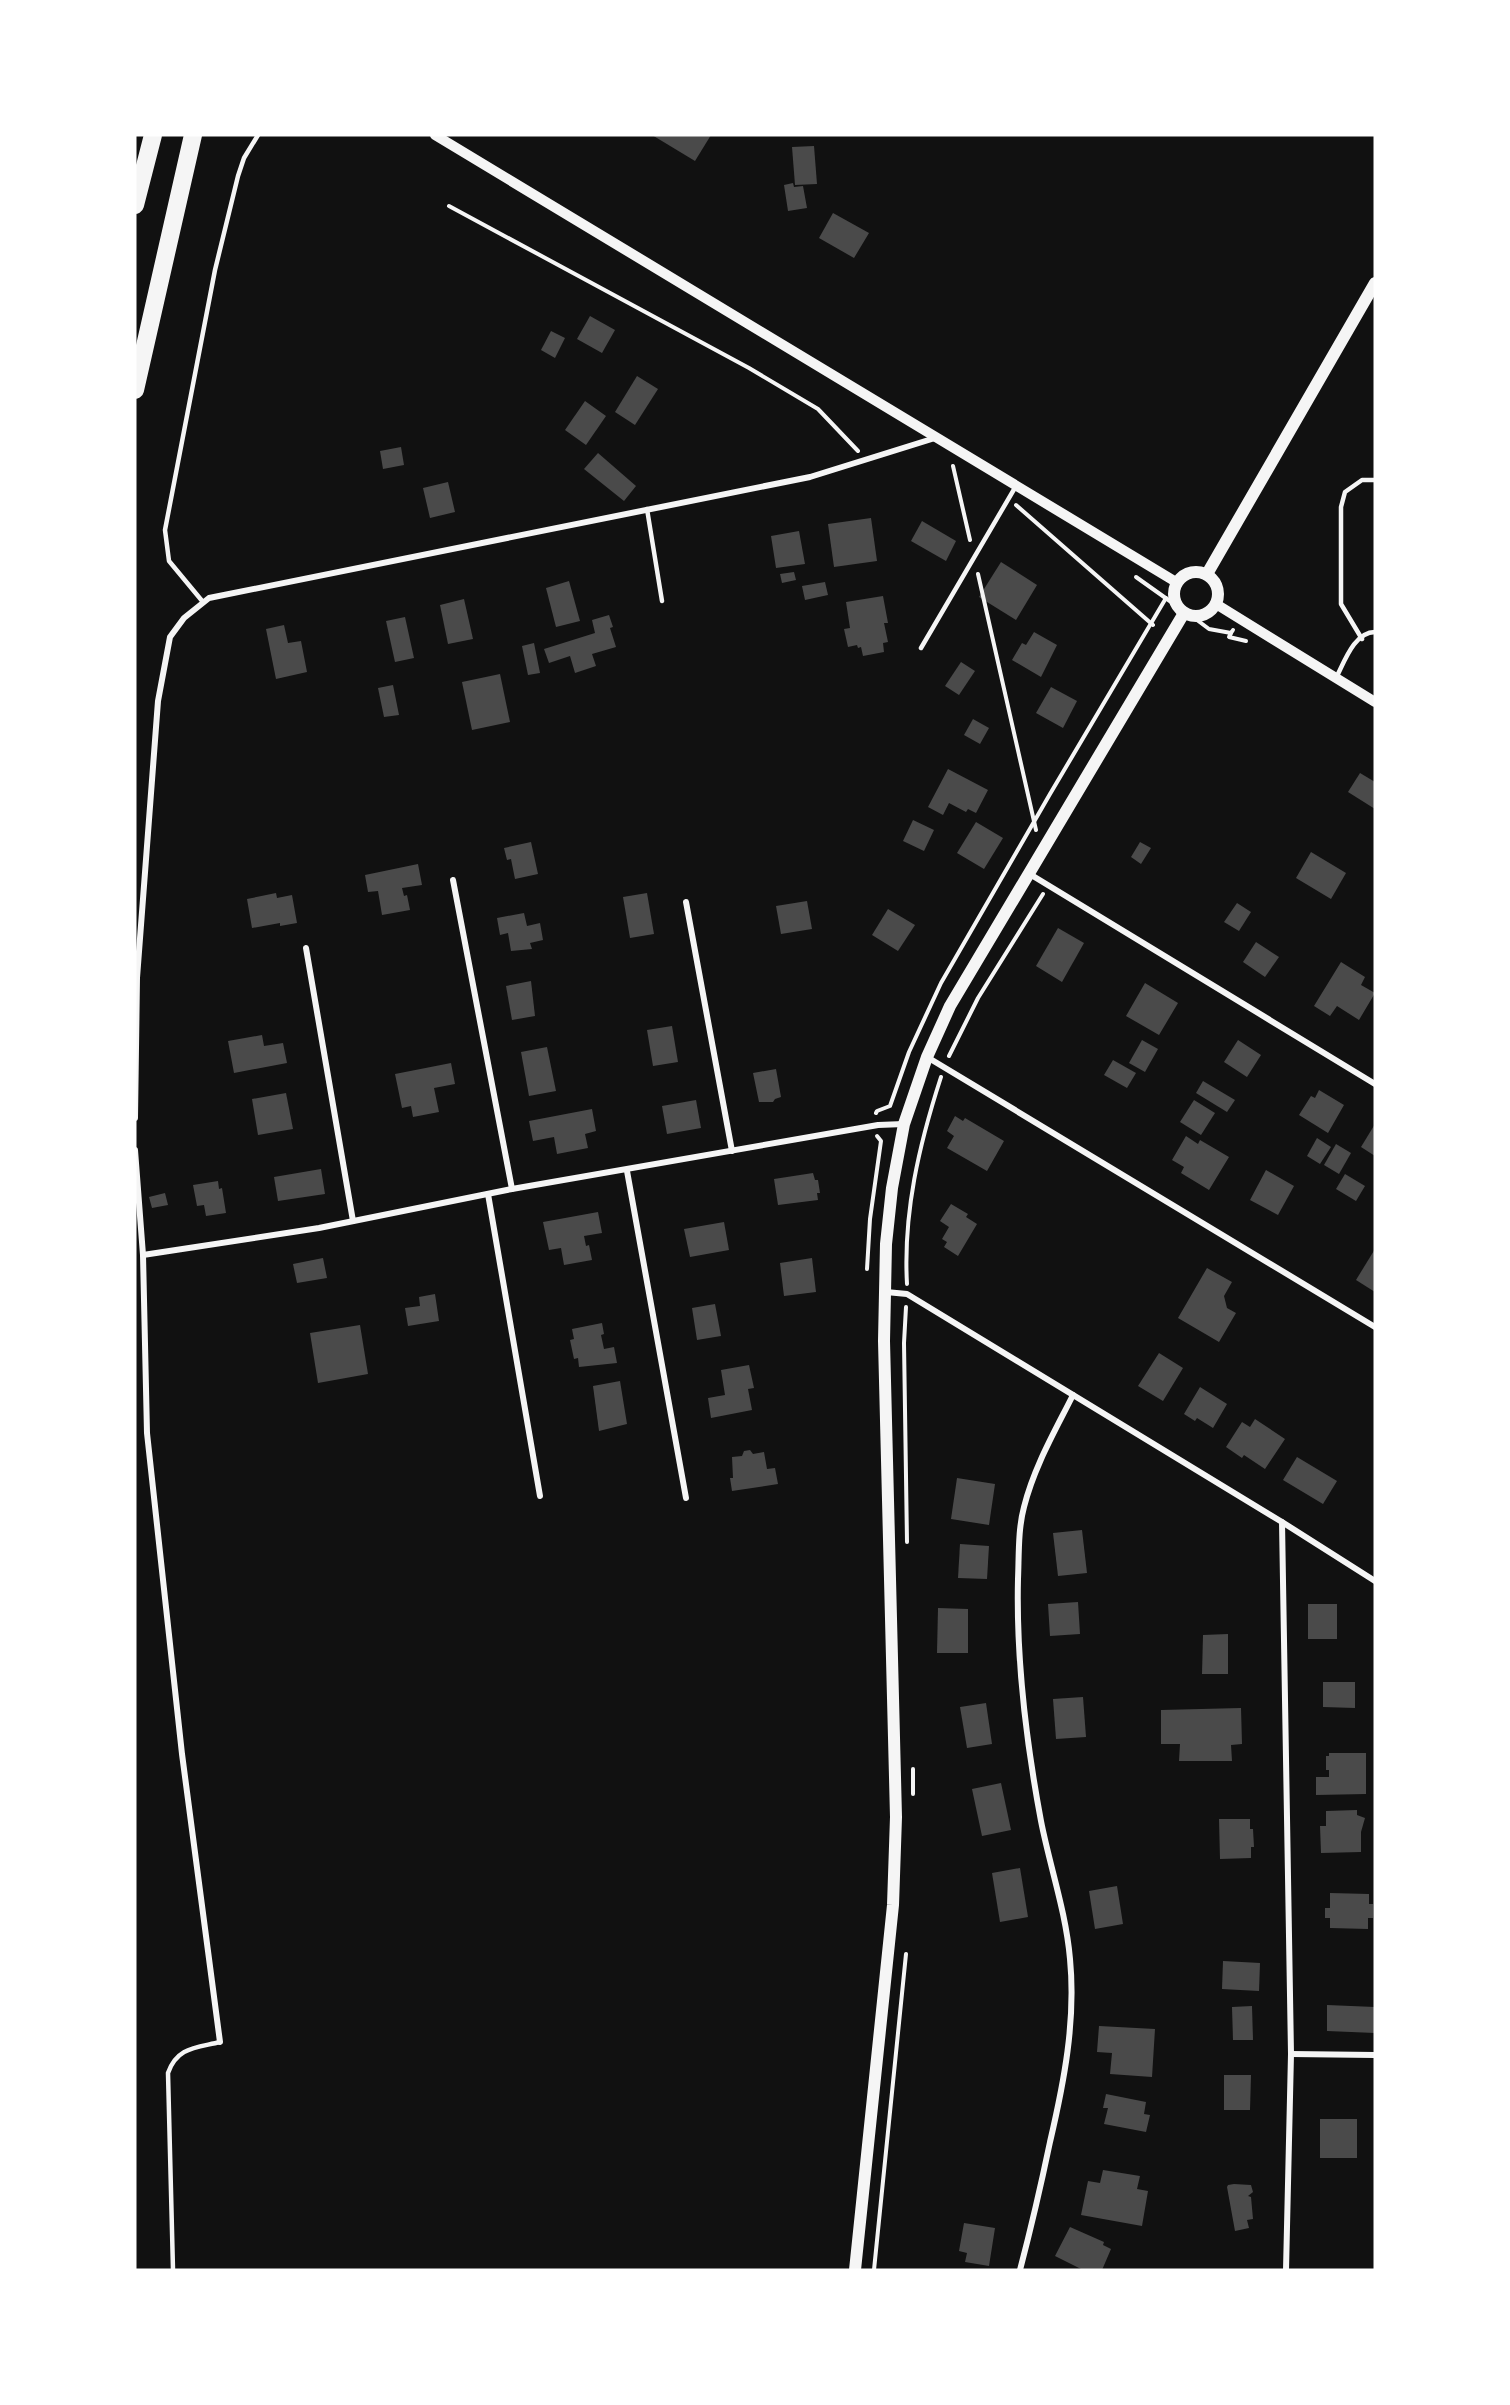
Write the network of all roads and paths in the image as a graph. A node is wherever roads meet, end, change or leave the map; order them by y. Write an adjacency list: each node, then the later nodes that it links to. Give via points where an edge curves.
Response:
1 (153, 135): 5 (highway)
2 (194, 135): 8 (highway)
3 (258, 135): 22 (lane, via 238,176 218,260 165,530 169,561)
4 (435, 135): 9 (street)
5 (135, 206)
6 (449, 206): 11 (path, via 818,409)
7 (1375, 283): 19 (main road)
8 (135, 390)
9 (934, 438): 10 (street); 11 (street)
10 (949, 447): 13 (street); 16 (path)
11 (864, 460): 15 (street, via 810,477)
12 (1375, 480): 30 (lane, via 1362,480 1345,492 1341,507 1341,604)
13 (1016, 486): 18 (street); 31 (lane)
14 (1011, 500): 29 (path)
15 (647, 509): 22 (street); 23 (lane)
16 (973, 550)
17 (978, 573): 34 (path)
18 (1161, 573): 21 (street); 27 (path, via 1156,582 1167,597)
19 (1208, 574): 21 (main road, via 1190,572); 24 (main road, via 1218,588)
20 (1132, 575): 25 (path)
21 (1176, 582): 25 (main road, via 1174,599)
22 (206, 600): 44 (street, via 184,618 170,637 158,701 137,978)
23 (662, 600)
24 (1215, 604): 25 (main road, via 1202,615); 26 (street)
25 (1185, 612): 26 (path, via 1209,629 1231,633); 29 (main road)
26 (1240, 620): 32 (street)
27 (1150, 627): 29 (path); 43 (path, via 941,983 913,1042 890,1106)
28 (1375, 632): 30 (lane)
29 (1169, 639): 35 (main road)
30 (1362, 639): 32 (lane, via 1353,646)
31 (921, 648)
32 (1336, 678): 33 (street)
33 (1375, 702)
34 (1038, 839)
35 (1028, 873): 37 (street); 40 (main road, via 950,1006)
36 (453, 880): 50 (street)
37 (1049, 885): 41 (path, via 978,998); 42 (street)
38 (686, 902): 48 (street)
39 (306, 948): 52 (street)
40 (927, 1057): 41 (street); 45 (main road)
41 (944, 1066): 56 (path, via 924,1130 908,1209); 57 (street)
42 (1375, 1084)
43 (877, 1111)
44 (135, 1118)
45 (904, 1124): 48 (street, via 878,1125); 55 (main road, via 892,1188)
46 (871, 1136): 54 (path, via 881,1141)
47 (135, 1150): 53 (street)
48 (732, 1151): 49 (street)
49 (627, 1170): 50 (street); 60 (street)
50 (512, 1189): 51 (street)
51 (488, 1194): 52 (street); 59 (street)
52 (353, 1221): 53 (street)
53 (143, 1255): 67 (street, via 147,1433 182,1754)
54 (867, 1269)
55 (886, 1292): 56 (street); 71 (main road, via 896,1817 893,1905)
56 (907, 1294): 58 (street); 62 (path)
57 (1375, 1327)
58 (1073, 1395): 61 (street); 73 (street, via 1033,1474 1023,1509 1019,1549 1019,1674 1041,1822 1070,1959 1066,2072)
59 (540, 1496)
60 (686, 1498)
61 (1282, 1522): 63 (street); 68 (street)
62 (907, 1543)
63 (1375, 1581)
64 (912, 1764): 65 (path)
65 (913, 1798)
66 (906, 1950): 72 (path)
67 (220, 2042): 70 (lane, via 184,2052 173,2060 168,2073)
68 (1291, 2054): 69 (street); 74 (street)
69 (1375, 2055)
70 (173, 2270)
71 (855, 2270)
72 (874, 2270)
73 (1020, 2270)
74 (1286, 2270)

